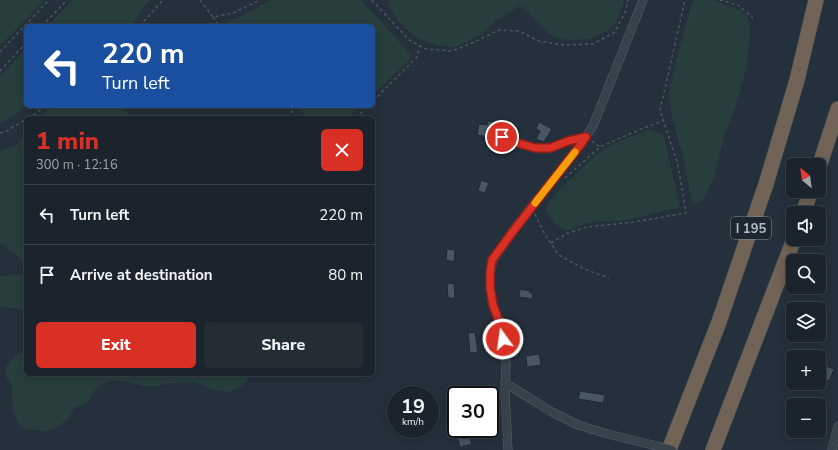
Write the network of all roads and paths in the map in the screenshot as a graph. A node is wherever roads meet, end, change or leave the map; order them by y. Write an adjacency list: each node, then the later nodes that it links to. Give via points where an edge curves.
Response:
1 (50, 0): 14 (path)
2 (67, 0): 15 (path)
3 (164, 0): 16 (path)
4 (200, 0): 12 (path)
5 (260, 0): 12 (path, via 233,13)
6 (372, 0): 20 (path, via 409,40)
7 (628, 0): 20 (path, via 615,32 593,44 565,45 539,41 519,31 499,30 452,51 426,49)
8 (643, 0): 35 (street, via 599,112)
9 (686, 0): 32 (path, via 660,110)
10 (720, 0): 13 (path, via 738,5)
11 (816, 0): 45 (highway, I 195, via 797,80 766,184 719,322)
12 (213, 17): 17 (path)
13 (753, 18)
14 (27, 24)
15 (44, 24)
16 (142, 24)
17 (218, 24)
18 (24, 27): 21 (path)
19 (24, 45): 22 (path)
20 (420, 46): 23 (path, via 417,57)
21 (0, 52)
22 (0, 71)
23 (375, 99)
24 (44, 108): 28 (path)
25 (289, 108): 29 (path)
26 (366, 108): 30 (path)
27 (838, 110): 37 (highway)
28 (30, 116)
29 (296, 116)
30 (358, 116)
31 (24, 120): 33 (path)
32 (663, 121): 36 (path); 40 (path, via 678,165 686,213 587,227 568,233)
33 (0, 133)
34 (502, 137): 35 (street, via 535,148 550,148)
35 (586, 137): 36 (path); 39 (street)
36 (600, 147): 38 (path)
37 (822, 158)
38 (565, 178)
39 (532, 207): 40 (path); 43 (street, via 492,260 490,287 493,305 502,329)
40 (551, 243): 42 (path, via 559,255 584,269)
41 (791, 246): 47 (highway)
42 (609, 278)
43 (505, 383): 45 (street, via 578,425); 46 (street)
44 (838, 426): 48 (street)
45 (666, 449)
46 (508, 450)
47 (713, 450)
48 (832, 450)

